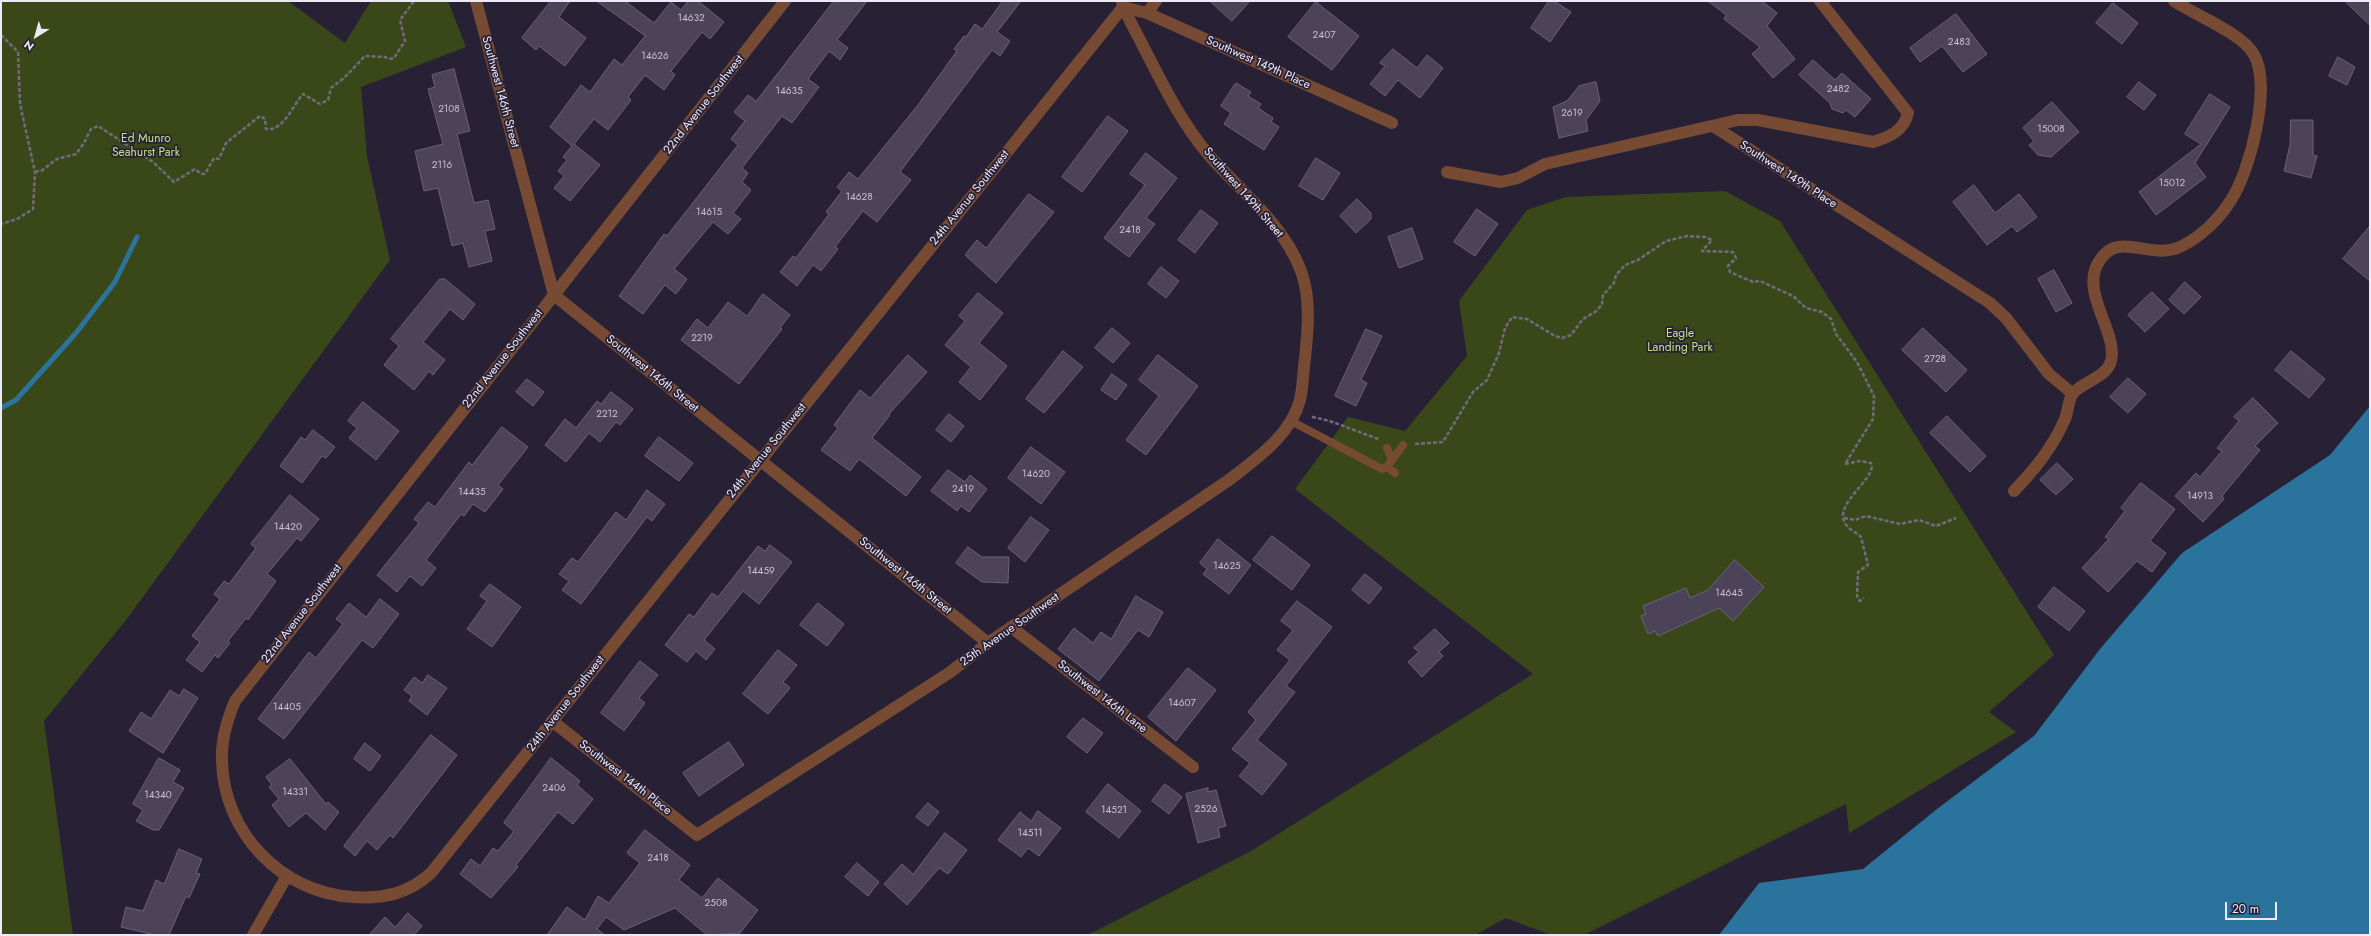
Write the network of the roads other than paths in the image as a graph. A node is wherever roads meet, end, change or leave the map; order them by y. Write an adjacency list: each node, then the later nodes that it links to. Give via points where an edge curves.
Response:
1 (476, 1): 11 (street, Southwest 146th Street)
2 (785, 1): 11 (street, 22nd Avenue Southwest)
3 (1156, 1): 7 (street)
4 (1820, 1): 9 (street, via 1908,113 1906,122 1888,138 1873,142 1758,120 1738,120)
5 (2174, 1): 12 (street, via 2236,37 2253,53 2258,66 2261,86 2255,130 2242,181 2220,216 2184,245 2171,251 2153,252 2121,245 2112,248 2097,265 2093,277 2095,292 2112,350 2111,362 2105,370)
6 (1122, 4): 7 (street, Southwest 149th Place); 13 (street, Southwest 149th Street, via 1185,125 1208,154 1275,226 1289,246 1301,272 1307,299 1308,330); 17 (street, 24th Avenue Southwest)
7 (1146, 13): 8 (street, Southwest 149th Place)
8 (1392, 122)
9 (1712, 126): 10 (street, via 1545,164 1518,178 1501,182); 12 (street, Southwest 149th Place, via 1990,303 2006,318 2049,374)
10 (1448, 172)
11 (554, 296): 17 (street, Southwest 146th Street); 26 (street, 22nd Avenue Southwest, via 242,690 227,721 222,760 224,787 233,814 244,835 259,853)
12 (2073, 394): 20 (street, via 2066,418 2048,450 2038,466)
13 (1300, 400): 14 (street, 25th Avenue Southwest)
14 (1291, 421): 18 (lane, via 1377,467 1382,469); 21 (street, 25th Avenue Southwest, via 1258,458 1229,480)
15 (1403, 446): 18 (lane)
16 (1387, 448): 18 (lane)
17 (760, 460): 22 (street, Southwest 146th Street); 23 (street, 24th Avenue Southwest)
18 (1390, 463): 19 (lane)
19 (1395, 473)
20 (2014, 491)
21 (1011, 627): 22 (street, 25th Avenue Southwest); 24 (street, Southwest 146th Lane)
22 (988, 643): 25 (street, 25th Avenue Southwest, via 949,673)
23 (552, 721): 25 (street, Southwest 144th Place); 26 (street, 24th Avenue Southwest, via 431,873 418,885 388,895 365,898 338,896 313,890)
24 (1193, 767)
25 (697, 835)
26 (287, 876): 27 (street)
27 (253, 935)

